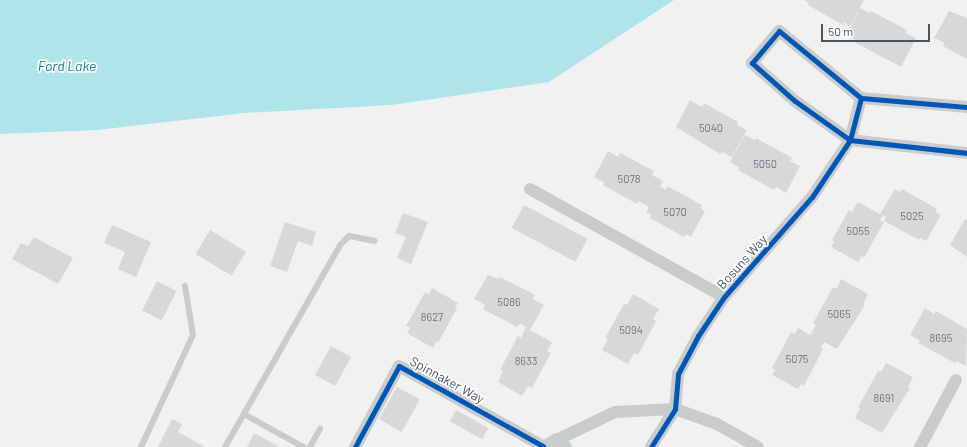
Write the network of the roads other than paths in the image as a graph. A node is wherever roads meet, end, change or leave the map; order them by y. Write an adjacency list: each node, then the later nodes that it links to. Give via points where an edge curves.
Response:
1 (860, 98): 2 (street); 3 (street, Bosuns Way); 3 (street, via 779,31 752,63 795,101)
2 (967, 107)
3 (850, 140): 4 (street); 8 (street, Bosuns Way, via 812,197)
4 (967, 153)
5 (530, 189): 8 (street, Bosuns Way)
6 (375, 241): 11 (lane, via 349,236 340,244)
7 (185, 286): 15 (lane, via 193,336)
8 (724, 297): 10 (street, Bosuns Way, via 698,336 678,374)
9 (956, 380): 23 (street)
10 (675, 409): 13 (street, Spinnaker Way, via 615,412); 21 (street); 22 (street, Spinnaker Way, via 717,424)
11 (244, 414): 16 (lane); 17 (lane)
12 (320, 429): 18 (lane)
13 (556, 439): 14 (street, Spinnaker Way); 20 (street)
14 (542, 446): 19 (street, Spinnaker Way, via 399,366)
15 (141, 447)
16 (225, 447)
17 (303, 447)
18 (310, 447)
19 (355, 447)
20 (566, 447)
21 (651, 447)
22 (758, 447)
23 (920, 447)

